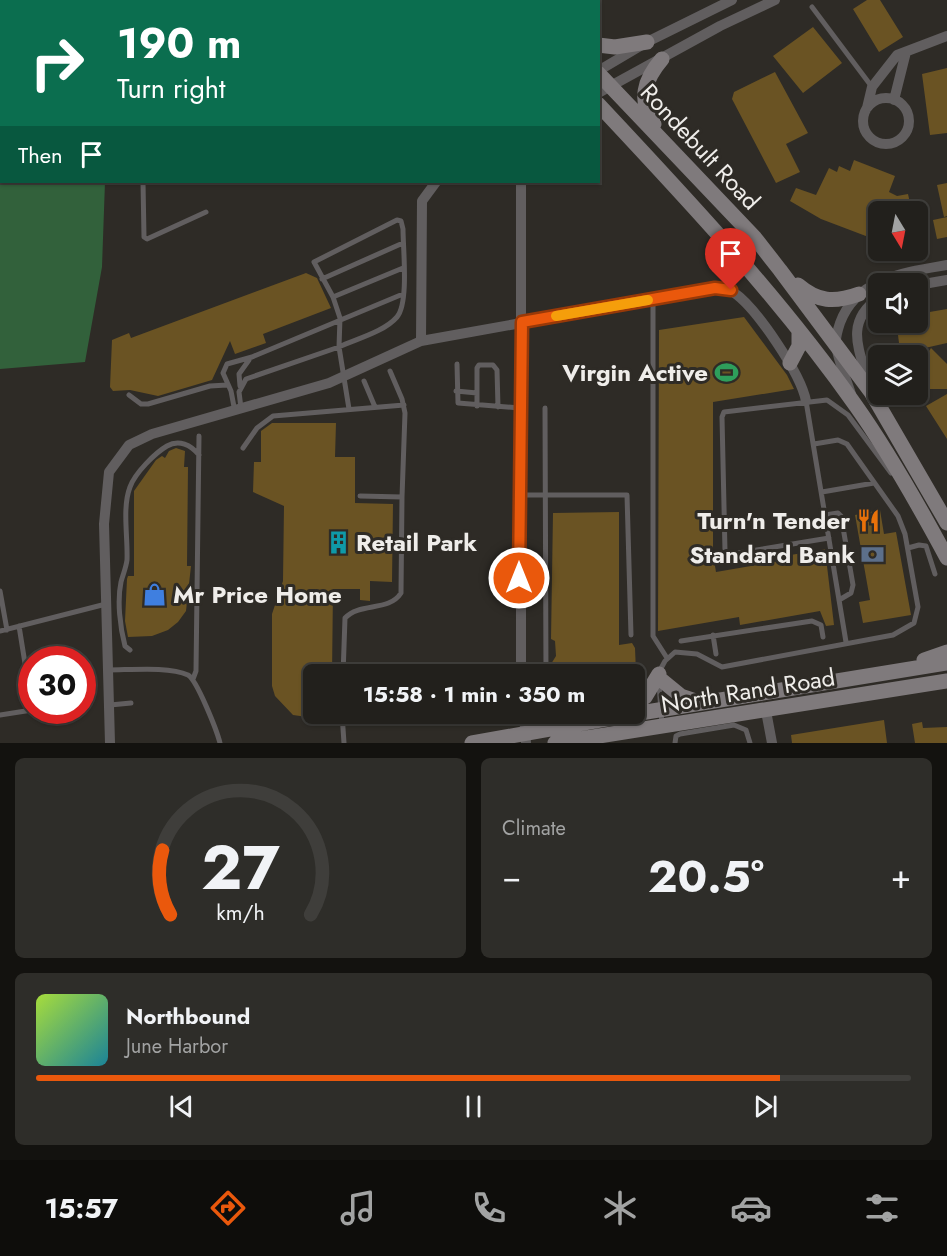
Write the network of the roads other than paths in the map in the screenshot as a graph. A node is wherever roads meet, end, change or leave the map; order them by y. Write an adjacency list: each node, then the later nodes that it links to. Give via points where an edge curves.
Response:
1 (732, 0): 5 (street)
2 (776, 0): 8 (street)
3 (812, 7): 10 (lane)
4 (947, 36): 7 (street)
5 (647, 42): 6 (main road); 9 (street)
6 (600, 45)
7 (906, 51): 10 (street, via 891,60); 12 (street)
8 (662, 59): 11 (street); 15 (main road, via 650,73 644,92 645,108)
9 (600, 71)
10 (872, 87): 14 (street)
11 (604, 90): 15 (main road, Rondebult Road)
12 (894, 99): 14 (street, via 877,100); 14 (street, via 905,108 909,122 904,135 893,143 879,143 868,135 863,121)
13 (600, 106): 34 (main road, Rondebult Road, via 707,221)
14 (867, 108)
15 (659, 134): 23 (main road, Rondebult Road)
16 (143, 183): 19 (lane, via 147,239)
17 (434, 183): 35 (street, via 422,201)
18 (521, 183): 33 (street)
19 (206, 212)
20 (403, 243): 22 (lane); 24 (lane); 24 (lane, via 402,223 397,220 316,259 314,265)
21 (947, 265): 28 (street, via 889,277)
22 (403, 268): 27 (lane); 29 (lane)
23 (780, 270): 28 (main road, via 822,300); 36 (main road, Rondebult Road)
24 (322, 279): 29 (lane)
25 (947, 280): 26 (street)
26 (928, 283)
27 (403, 294): 32 (lane); 37 (lane, via 398,316)
28 (859, 294): 36 (street, via 844,311)
29 (333, 297): 32 (lane)
30 (653, 300): 33 (street); 39 (street, via 715,288 731,290 753,311); 94 (lane, via 653,636)
31 (868, 306): 44 (street, via 856,335)
32 (340, 318): 37 (lane); 38 (lane)
33 (522, 322): 35 (street); 58 (street)
34 (799, 331): 39 (main road, via 799,346); 53 (main road, Rondebult Road)
35 (421, 341): 42 (street)
36 (835, 343): 47 (main road, Rondebult Road); 53 (street)
37 (339, 347): 42 (lane); 46 (lane, via 250,378)
38 (252, 357): 45 (lane, via 227,364 223,373); 46 (lane, via 241,368)
39 (790, 363): 51 (street)
40 (457, 364): 48 (lane)
41 (390, 371): 52 (lane)
42 (344, 375): 60 (lane); 61 (street)
43 (364, 381): 56 (lane)
44 (868, 382)
45 (228, 385): 50 (lane, via 210,386 148,404); 61 (lane)
46 (240, 387): 61 (lane)
47 (868, 388)
48 (456, 391): 49 (lane); 55 (lane, via 458,403)
49 (477, 393): 55 (lane); 57 (lane, via 479,365 496,366)
50 (129, 395)
51 (807, 400): 63 (lane); 73 (lane, via 827,400 848,415); 75 (lane, via 723,414 724,547 732,554)
52 (404, 405): 56 (lane); 71 (lane)
53 (855, 405): 73 (main road, Rondebult Road)
54 (879, 405): 74 (main road, Rondebult Road)
55 (477, 406): 57 (lane)
56 (375, 407): 60 (lane)
57 (498, 407): 58 (lane)
58 (520, 408): 68 (street)
59 (545, 408): 69 (lane)
60 (349, 409): 64 (lane, via 273,416 257,428)
61 (238, 411): 81 (street, via 137,440 112,465 107,479 104,524)
62 (199, 436): 65 (lane)
63 (814, 444): 66 (lane, via 843,441); 67 (lane)
64 (243, 448)
65 (199, 455): 91 (lane, via 194,448 179,442 166,446 130,486 121,632 124,646); 102 (lane)
66 (874, 483): 67 (lane); 76 (lane, via 898,516)
67 (822, 492): 72 (lane)
68 (520, 495): 69 (lane); 97 (street)
69 (545, 495): 85 (lane, via 627,495); 98 (lane)
70 (360, 496): 71 (lane)
71 (402, 496): 96 (lane, via 401,593 393,602 355,611 345,618)
72 (825, 515): 75 (lane); 80 (lane, via 841,516 853,585 851,593)
73 (928, 522): 77 (main road, Rondebult Road)
74 (947, 523)
75 (829, 538): 80 (lane)
76 (908, 548): 78 (lane, via 926,546); 89 (lane, via 918,607 914,624 893,635)
77 (947, 558)
78 (935, 574)
79 (0, 591): 83 (lane)
80 (839, 600): 89 (lane)
81 (106, 604): 82 (lane); 99 (street)
82 (19, 627): 83 (lane); 90 (lane)
83 (7, 630): 84 (lane)
84 (0, 631)
85 (631, 634)
86 (713, 635): 87 (lane, via 812,621 821,625); 88 (lane); 93 (lane)
87 (823, 636)
88 (681, 641)
89 (846, 642): 94 (lane, via 722,667 690,651 675,652)
90 (22, 646)
91 (130, 650)
92 (947, 651): 100 (main road)
93 (716, 654)
94 (667, 658): 101 (lane)
95 (947, 663): 100 (main road, North Rand Road)
96 (343, 664)
97 (521, 664)
98 (546, 664)
99 (108, 670): 102 (lane, via 161,671); 107 (street)
100 (888, 673): 106 (main road, North Rand Road)
101 (659, 676): 104 (main road); 106 (main road, via 681,696); 108 (lane)
102 (193, 679): 118 (lane)
103 (947, 681): 110 (main road, North Rand Road)
104 (645, 697)
105 (130, 703): 107 (lane)
106 (705, 703): 108 (main road, North Rand Road)
107 (110, 705): 117 (street)
108 (660, 710): 111 (main road, North Rand Road); 115 (lane)
109 (18, 711): 112 (lane)
110 (766, 711): 115 (main road, North Rand Road); 124 (street)
111 (645, 712)
112 (0, 714)
113 (343, 724): 119 (lane)
114 (583, 724): 116 (main road, North Rand Road)
115 (663, 727): 121 (main road, North Rand Road)
116 (526, 738): 120 (main road, North Rand Road)
117 (110, 743)
118 (220, 743)
119 (344, 743)
120 (472, 743)
121 (555, 743)
122 (675, 743): 123 (lane, via 680,734 734,725 746,730)
123 (750, 743)
124 (772, 743)

